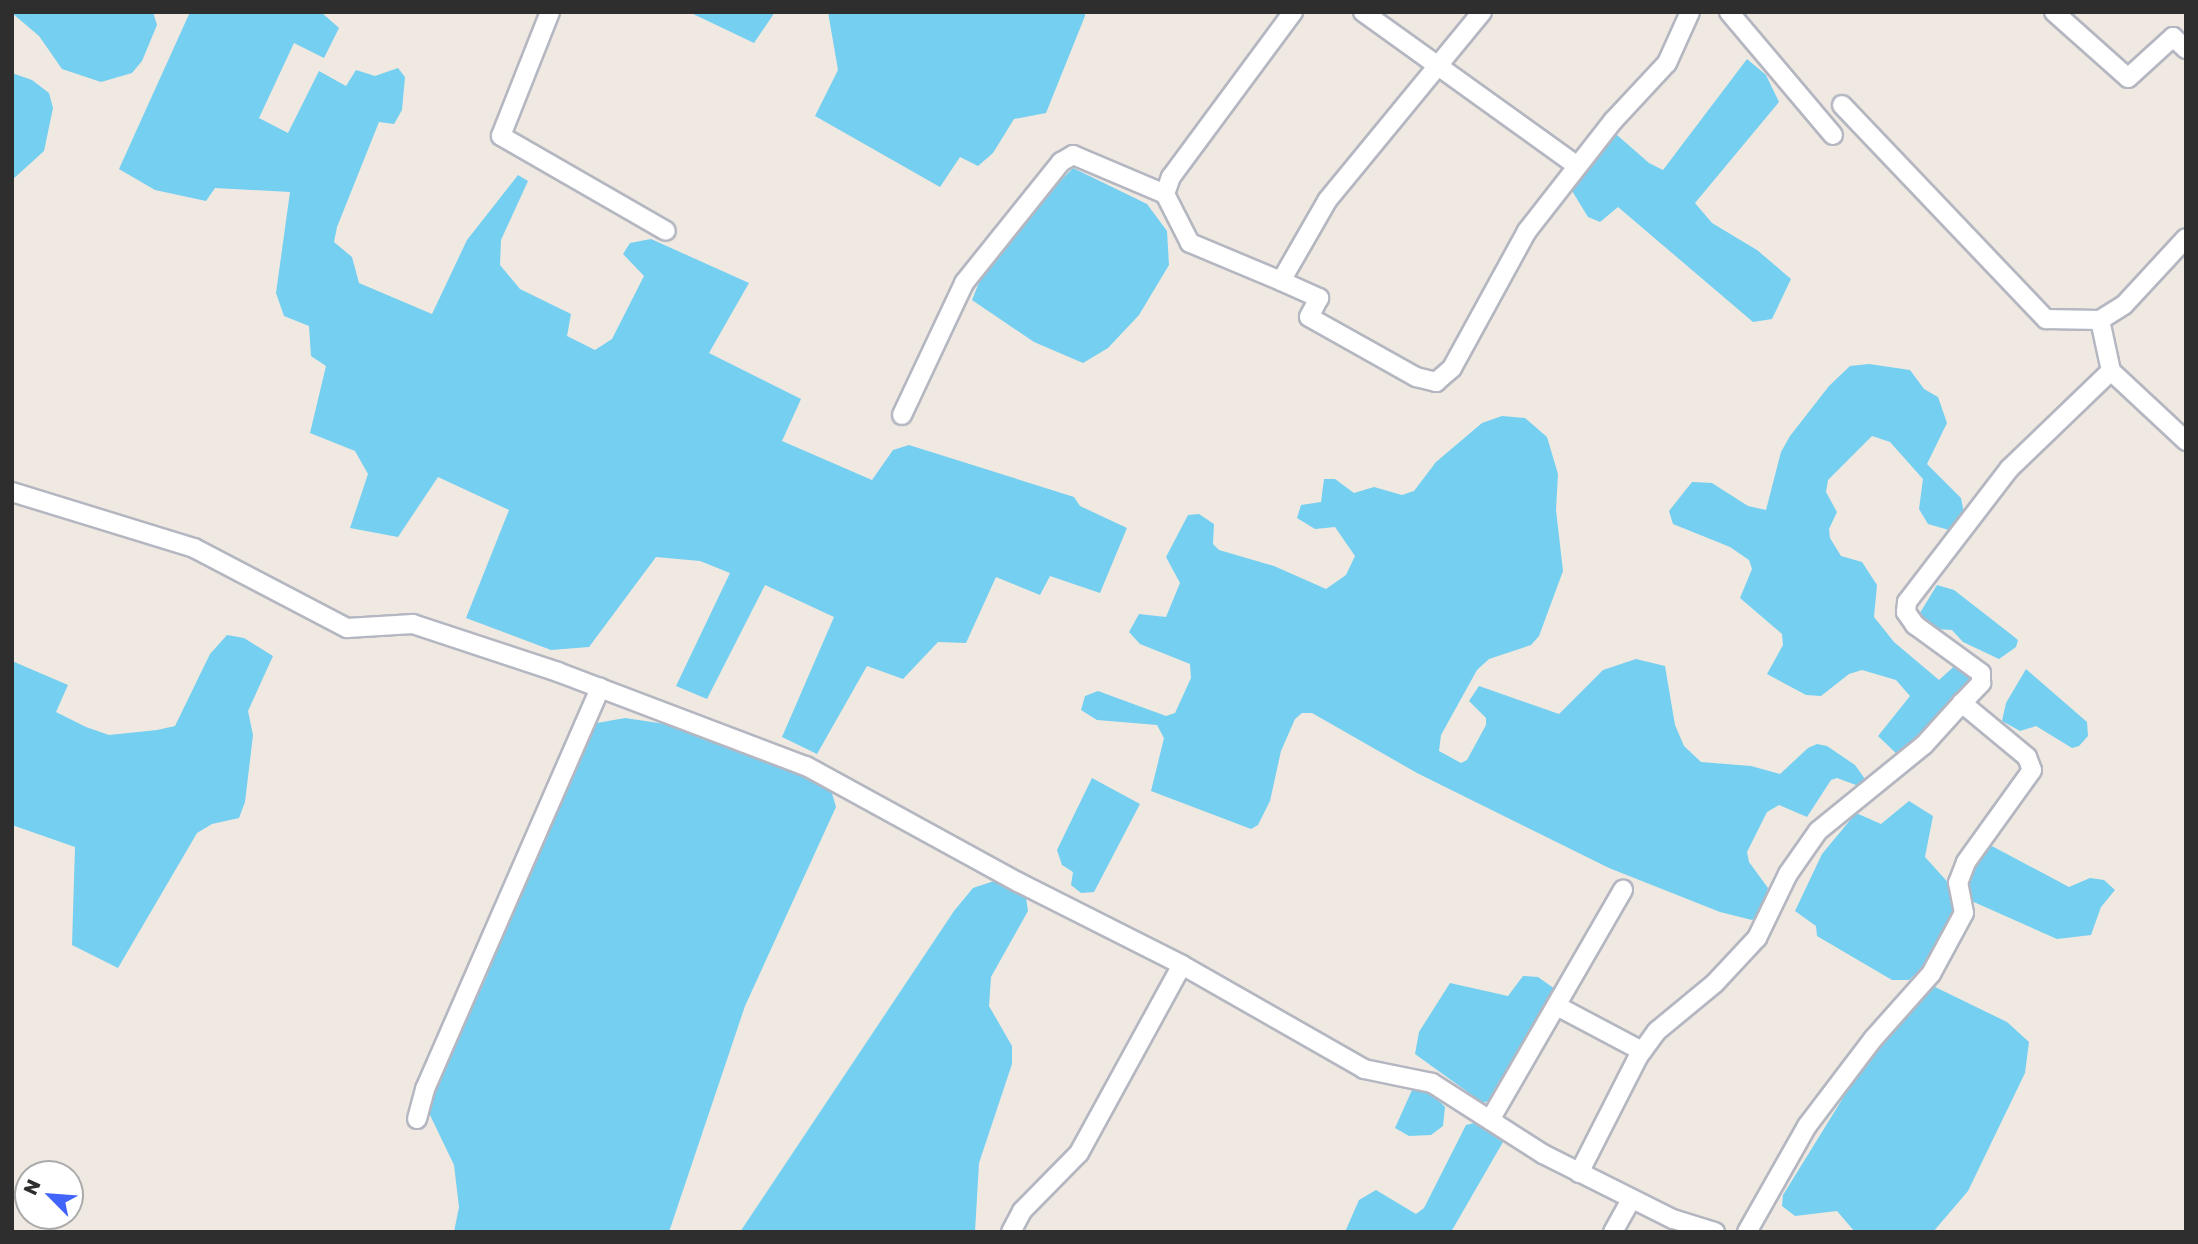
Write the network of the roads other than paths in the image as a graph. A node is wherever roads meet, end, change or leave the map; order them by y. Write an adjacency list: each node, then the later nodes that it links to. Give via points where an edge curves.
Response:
1 (550, 12): 14 (street, via 501,136)
2 (1293, 12): 13 (street, via 1171,177)
3 (1363, 12): 9 (street)
4 (1482, 12): 9 (street)
5 (1690, 12): 12 (street, via 1667,63)
6 (2054, 12): 8 (street, via 2128,78 2173,37)
7 (1733, 14): 11 (street)
8 (2186, 49)
9 (1438, 63): 12 (street); 16 (street, via 1327,201)
10 (1842, 105): 17 (street, via 2046,319)
11 (1833, 135)
12 (1576, 165): 16 (street, via 1527,231 1452,368 1436,382 1416,377 1309,317 1319,298)
13 (1166, 194): 16 (street, via 1190,243); 19 (street, via 1073,155 1060,162 964,283)
14 (666, 231)
15 (2186, 237): 17 (street, via 2124,305)
16 (1281, 281)
17 (2100, 320): 18 (street)
18 (2111, 371): 20 (street); 23 (street, via 2009,469 1907,602 1906,612 1915,625 1981,673 1983,681)
19 (902, 415)
20 (2186, 441)
21 (12, 492): 22 (street, via 194,548 347,628 414,624)
22 (600, 688): 25 (street, via 806,766); 28 (street, via 425,1089)
23 (1962, 703): 27 (street, via 1924,745 1818,831 1788,874 1757,938 1715,983 1657,1031); 35 (street, via 2026,757 2032,770 1966,862 1958,883 1964,913 1931,974 1807,1126)
24 (1623, 890): 26 (street)
25 (1182, 965): 29 (street, via 1364,1069 1432,1083); 32 (street, via 1079,1153 1022,1211)
26 (1558, 1006): 27 (street); 29 (street)
27 (1642, 1051): 30 (street)
28 (417, 1119)
29 (1490, 1121): 30 (street)
30 (1579, 1173): 31 (street)
31 (1631, 1199): 33 (street); 34 (street)
32 (1011, 1232)
33 (1613, 1232)
34 (1715, 1232)
35 (1747, 1232)

